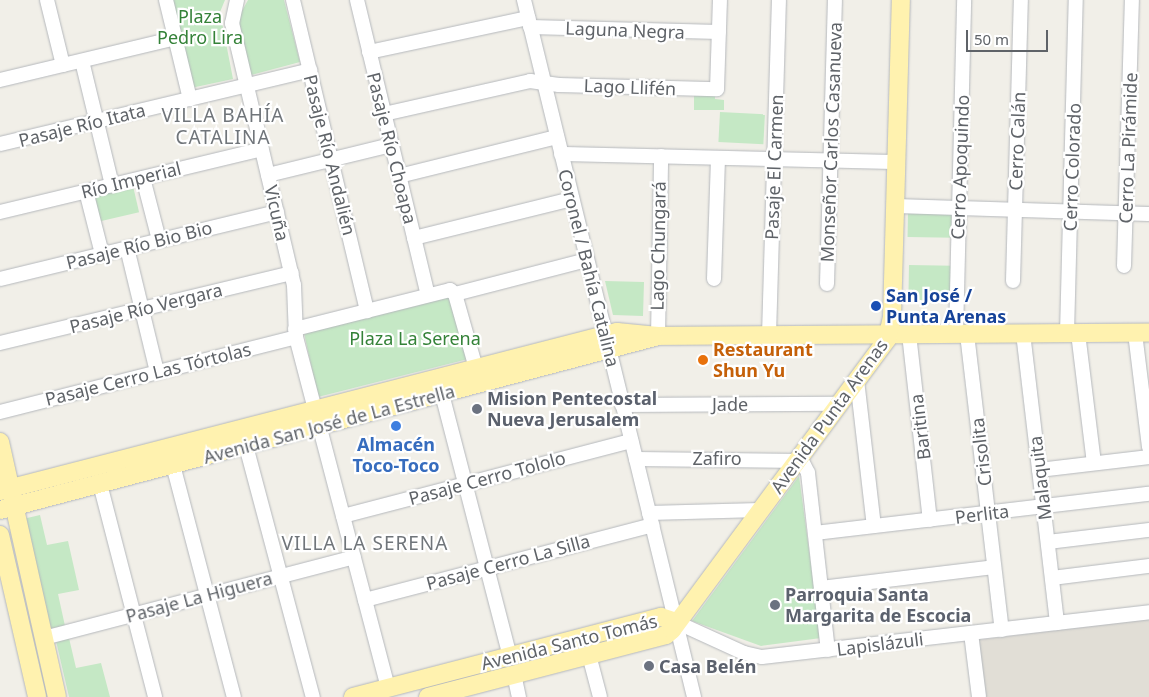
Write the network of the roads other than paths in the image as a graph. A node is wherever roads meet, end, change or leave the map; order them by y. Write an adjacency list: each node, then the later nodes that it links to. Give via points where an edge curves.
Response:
1 (47, 0): 20 (street)
2 (166, 0): 17 (street)
3 (237, 0): 24 (street, Vicuña, via 232,23)
4 (293, 0): 21 (street, Pasaje Río Andalién)
5 (356, 0): 18 (street, Pasaje Río Choapa)
6 (524, 0): 15 (street, Coronel / Bahía Catalina)
7 (720, 0): 16 (street)
8 (779, 0): 35 (street, Pasaje El Carmen)
9 (835, 0): 37 (street, Monseñor Carlos Casanueva)
10 (901, 0): 38 (main road, Avenida Punta Arenas)
11 (964, 0): 46 (street, Cerro Apoquindo)
12 (1020, 0): 47 (street, Cerro Calán)
13 (1076, 0): 50 (street, Cerro Colorado)
14 (1132, 0): 51 (street, Cerro La Pirámide)
15 (529, 22): 16 (street, Laguna Negra); 18 (street); 23 (street, Coronel / Bahía Catalina)
16 (719, 32): 23 (street, Lago Llifén, via 717,90)
17 (176, 38): 19 (street); 25 (street)
18 (369, 52): 26 (street, Pasaje Río Choapa)
19 (82, 61): 20 (street); 27 (street)
20 (63, 65): 22 (street)
21 (310, 70): 24 (street, Pasaje Río Itata); 36 (street, Pasaje Río Andalién)
22 (1, 77)
23 (544, 82): 26 (street, Lago Llifén, via 530,81); 28 (street, Coronel / Bahía Catalina)
24 (247, 85): 25 (street, Pasaje Río Itata); 31 (street, Vicuña)
25 (190, 99): 27 (street, Pasaje Río Itata)
26 (384, 114): 30 (street, Pasaje Río Choapa)
27 (96, 121): 29 (street, Pasaje Río Itata); 42 (street)
28 (557, 137): 32 (street, Coronel / Bahía Catalina); 40 (street)
29 (0, 144)
30 (392, 145): 36 (street); 40 (street, Pasaje Río Choapa)
31 (262, 149): 39 (street, Vicuña); 41 (street, Río Imperial)
32 (561, 154): 33 (street); 44 (street, Coronel / Bahía Catalina)
33 (661, 156): 34 (street); 76 (street, Lago Chungará)
34 (718, 158): 35 (street); 61 (street)
35 (774, 159): 37 (street); 75 (street, Pasaje El Carmen)
36 (331, 160): 39 (street); 67 (street, Pasaje Río Andalién)
37 (831, 161): 38 (street); 63 (street, Monseñor Carlos Casanueva)
38 (896, 162): 45 (main road, Avenida Punta Arenas)
39 (268, 175): 49 (street, Vicuña)
40 (399, 176): 53 (street, Pasaje Río Choapa)
41 (143, 178): 42 (street, Río Imperial); 54 (street)
42 (112, 185): 43 (street, Río Imperial)
43 (86, 191): 48 (street, Río Imperial); 56 (street)
44 (572, 199): 53 (street); 57 (street, Coronel / Bahía Catalina)
45 (895, 206): 46 (street); 72 (main road, Avenida Punta Arenas)
46 (959, 208): 47 (street); 74 (street, Cerro Apoquindo)
47 (1015, 210): 50 (street); 62 (street, Cerro Calán)
48 (0, 212)
49 (277, 212): 54 (street, Pasaje Río Bio Bio); 59 (street, Vicuña)
50 (1070, 212): 51 (street); 70 (street, Cerro Colorado)
51 (1126, 213): 52 (street); 58 (street, Cerro La Pirámide)
52 (1149, 214)
53 (414, 238): 65 (street, Pasaje Río Choapa)
54 (159, 240): 55 (street, Pasaje Río Bio Bio)
55 (127, 248): 56 (street, Pasaje Río Bio Bio); 66 (street)
56 (102, 254): 60 (street, Pasaje Río Bio Bio)
57 (586, 260): 64 (street, Pasaje Cerro Las Tórtolas); 77 (street, Coronel / Bahía Catalina)
58 (1124, 266)
59 (292, 273): 66 (street, Pasaje Río Vergara); 68 (street, Vicuña)
60 (0, 279)
61 (714, 279)
62 (1013, 281)
63 (827, 284)
64 (454, 292): 65 (street, Pasaje Cerro Las Tórtolas); 79 (street)
65 (428, 295): 67 (street, Pasaje Cerro Las Tórtolas)
66 (142, 309): 78 (street, Pasaje Río Vergara); 80 (street)
67 (368, 311): 68 (street, Pasaje Cerro Las Tórtolas)
68 (296, 333): 80 (street, Pasaje Cerro Las Tórtolas); 86 (street, Vicuña)
69 (1023, 333): 70 (main road, Avenida San José de La Estrella); 74 (main road, Avenida San José de La Estrella); 96 (street, Malaquita)
70 (1073, 333): 71 (main road, Avenida San José de La Estrella); 94 (street, Cerro Colorado)
71 (1142, 333): 90 (street)
72 (890, 334): 73 (main road, Avenida San José de La Estrella); 75 (main road, Avenida San José de La Estrella); 81 (main road, Avenida Punta Arenas)
73 (909, 334): 74 (main road, Avenida San José de La Estrella); 107 (street, Baritina)
74 (961, 334): 104 (street, Crisolita)
75 (768, 335): 76 (main road, Avenida San José de La Estrella)
76 (658, 336): 77 (main road, Avenida San José de La Estrella, via 626,330)
77 (607, 343): 79 (main road, Avenida San José de La Estrella); 82 (main road, Avenida San José de La Estrella); 84 (street, Coronel / Bahía Catalina)
78 (0, 344)
79 (476, 368): 86 (main road, Avenida San José de La Estrella)
80 (157, 372): 85 (street, Pasaje Cerro Las Tórtolas)
81 (857, 380): 83 (main road, Avenida Punta Arenas); 108 (street)
82 (442, 394): 86 (main road, Avenida San José de La Estrella); 97 (street)
83 (838, 404): 84 (street, Jade); 93 (main road, Avenida Punta Arenas)
84 (622, 405): 87 (street, Coronel / Bahía Catalina)
85 (0, 412)
86 (318, 418): 89 (main road, Avenida San José de La Estrella); 99 (main road, Avenida San José de La Estrella); 105 (street, Vicuña)
87 (631, 440): 92 (street, Coronel / Bahía Catalina); 97 (street, Pasaje Cerro Tololo)
88 (0, 442): 99 (main road)
89 (246, 446): 95 (main road, Avenida San José de La Estrella); 117 (street)
90 (1149, 447)
91 (1149, 457): 94 (street)
92 (636, 459): 93 (street, Zafiro); 106 (street, Coronel / Bahía Catalina)
93 (798, 459): 103 (main road, Avenida Punta Arenas); 110 (street, via 808,468)
94 (1094, 463): 96 (street)
95 (173, 465): 98 (main road, Avenida San José de La Estrella); 120 (street)
96 (1039, 470): 101 (street, Malaquita)
97 (465, 483): 105 (street, Pasaje Cerro Tololo); 116 (street)
98 (100, 484): 102 (main road, Avenida San José de La Estrella); 123 (street)
99 (5, 490): 102 (main road)
100 (1149, 494): 101 (street, Perlita)
101 (1043, 506): 104 (street, Perlita); 112 (street, Malaquita)
102 (7, 508): 128 (main road)
103 (760, 510): 106 (street, Pasaje Cerro La Silla); 124 (main road, Avenida Punta Arenas)
104 (988, 513): 107 (street, Perlita); 115 (street, Crisolita)
105 (343, 516): 113 (street, Vicuña)
106 (651, 519): 116 (street, Pasaje Cerro La Silla); 124 (street, Coronel / Bahía Catalina)
107 (930, 520): 108 (street, Perlita)
108 (874, 526): 110 (street, Perlita)
109 (1149, 530): 112 (street)
110 (815, 533): 119 (street)
111 (0, 534): 136 (main road)
112 (1048, 542): 118 (street, Malaquita)
113 (354, 557): 117 (street, Pasaje La Higuera); 121 (street, Vicuña)
114 (1149, 566): 118 (street)
115 (994, 567): 119 (street); 126 (street, Crisolita)
116 (487, 568): 121 (street, Pasaje Cerro La Silla); 131 (street)
117 (281, 576): 120 (street, Pasaje La Higuera); 140 (street)
118 (1052, 578): 125 (street, Malaquita)
119 (821, 588): 129 (street)
120 (207, 595): 123 (street, Pasaje La Higuera); 139 (street)
121 (365, 600): 133 (street, Vicuña)
122 (1149, 612): 125 (street, Lapislázuli)
123 (134, 614): 128 (street, Pasaje La Higuera); 138 (street)
124 (676, 622): 129 (street, Lapislázuli, via 756,656); 130 (main road, Avenida Santo Tomás, via 666,635); 131 (main road, Avenida Santo Tomás, via 661,617); 144 (street, Coronel / Bahía Catalina)
125 (1057, 623): 126 (street, Lapislázuli)
126 (1002, 630): 127 (street, Lapislázuli)
127 (971, 633): 129 (street, Lapislázuli); 145 (street)
128 (44, 638): 137 (main road)
129 (828, 650)
130 (589, 654): 132 (main road, Avenida Santo Tomás); 143 (street)
131 (510, 656): 133 (main road, Avenida Santo Tomás)
132 (514, 674): 135 (main road, Avenida Santo Tomás); 142 (street)
133 (388, 688): 134 (main road, Avenida Santo Tomás)
134 (371, 695): 141 (main road, Avenida Santo Tomás)
135 (435, 696)
136 (36, 697)
137 (57, 697)
138 (155, 697)
139 (234, 697)
140 (313, 697)
141 (353, 697)
142 (519, 697)
143 (600, 697)
144 (694, 697)
145 (979, 697)

